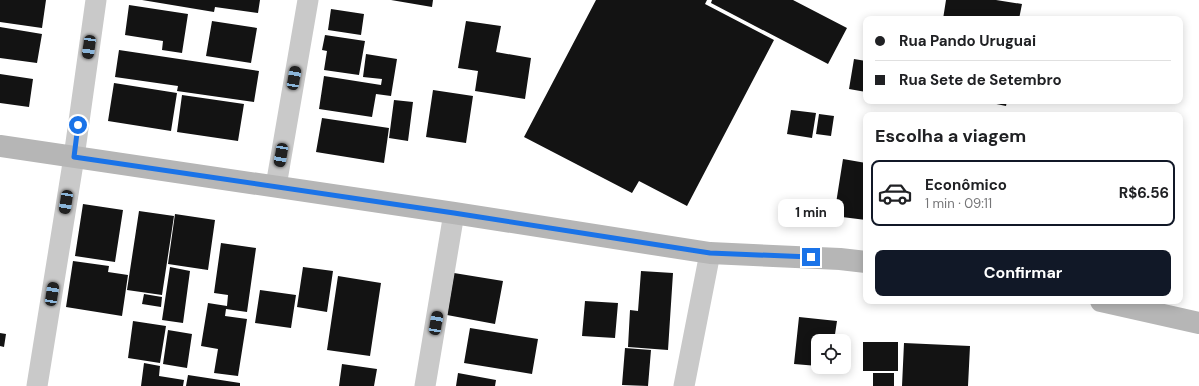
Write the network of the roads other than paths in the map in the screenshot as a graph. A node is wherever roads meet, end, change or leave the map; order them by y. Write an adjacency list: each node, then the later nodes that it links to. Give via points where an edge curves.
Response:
1 (96, 0): 4 (street)
2 (308, 0): 5 (street)
3 (0, 146): 4 (street)
4 (74, 157): 5 (street); 11 (street)
5 (276, 186): 6 (street)
6 (454, 213): 7 (street); 12 (street)
7 (710, 253): 8 (street); 13 (street)
8 (863, 262)
9 (1114, 304): 10 (street)
10 (1199, 323)
11 (37, 386)
12 (425, 386)
13 (684, 386)

